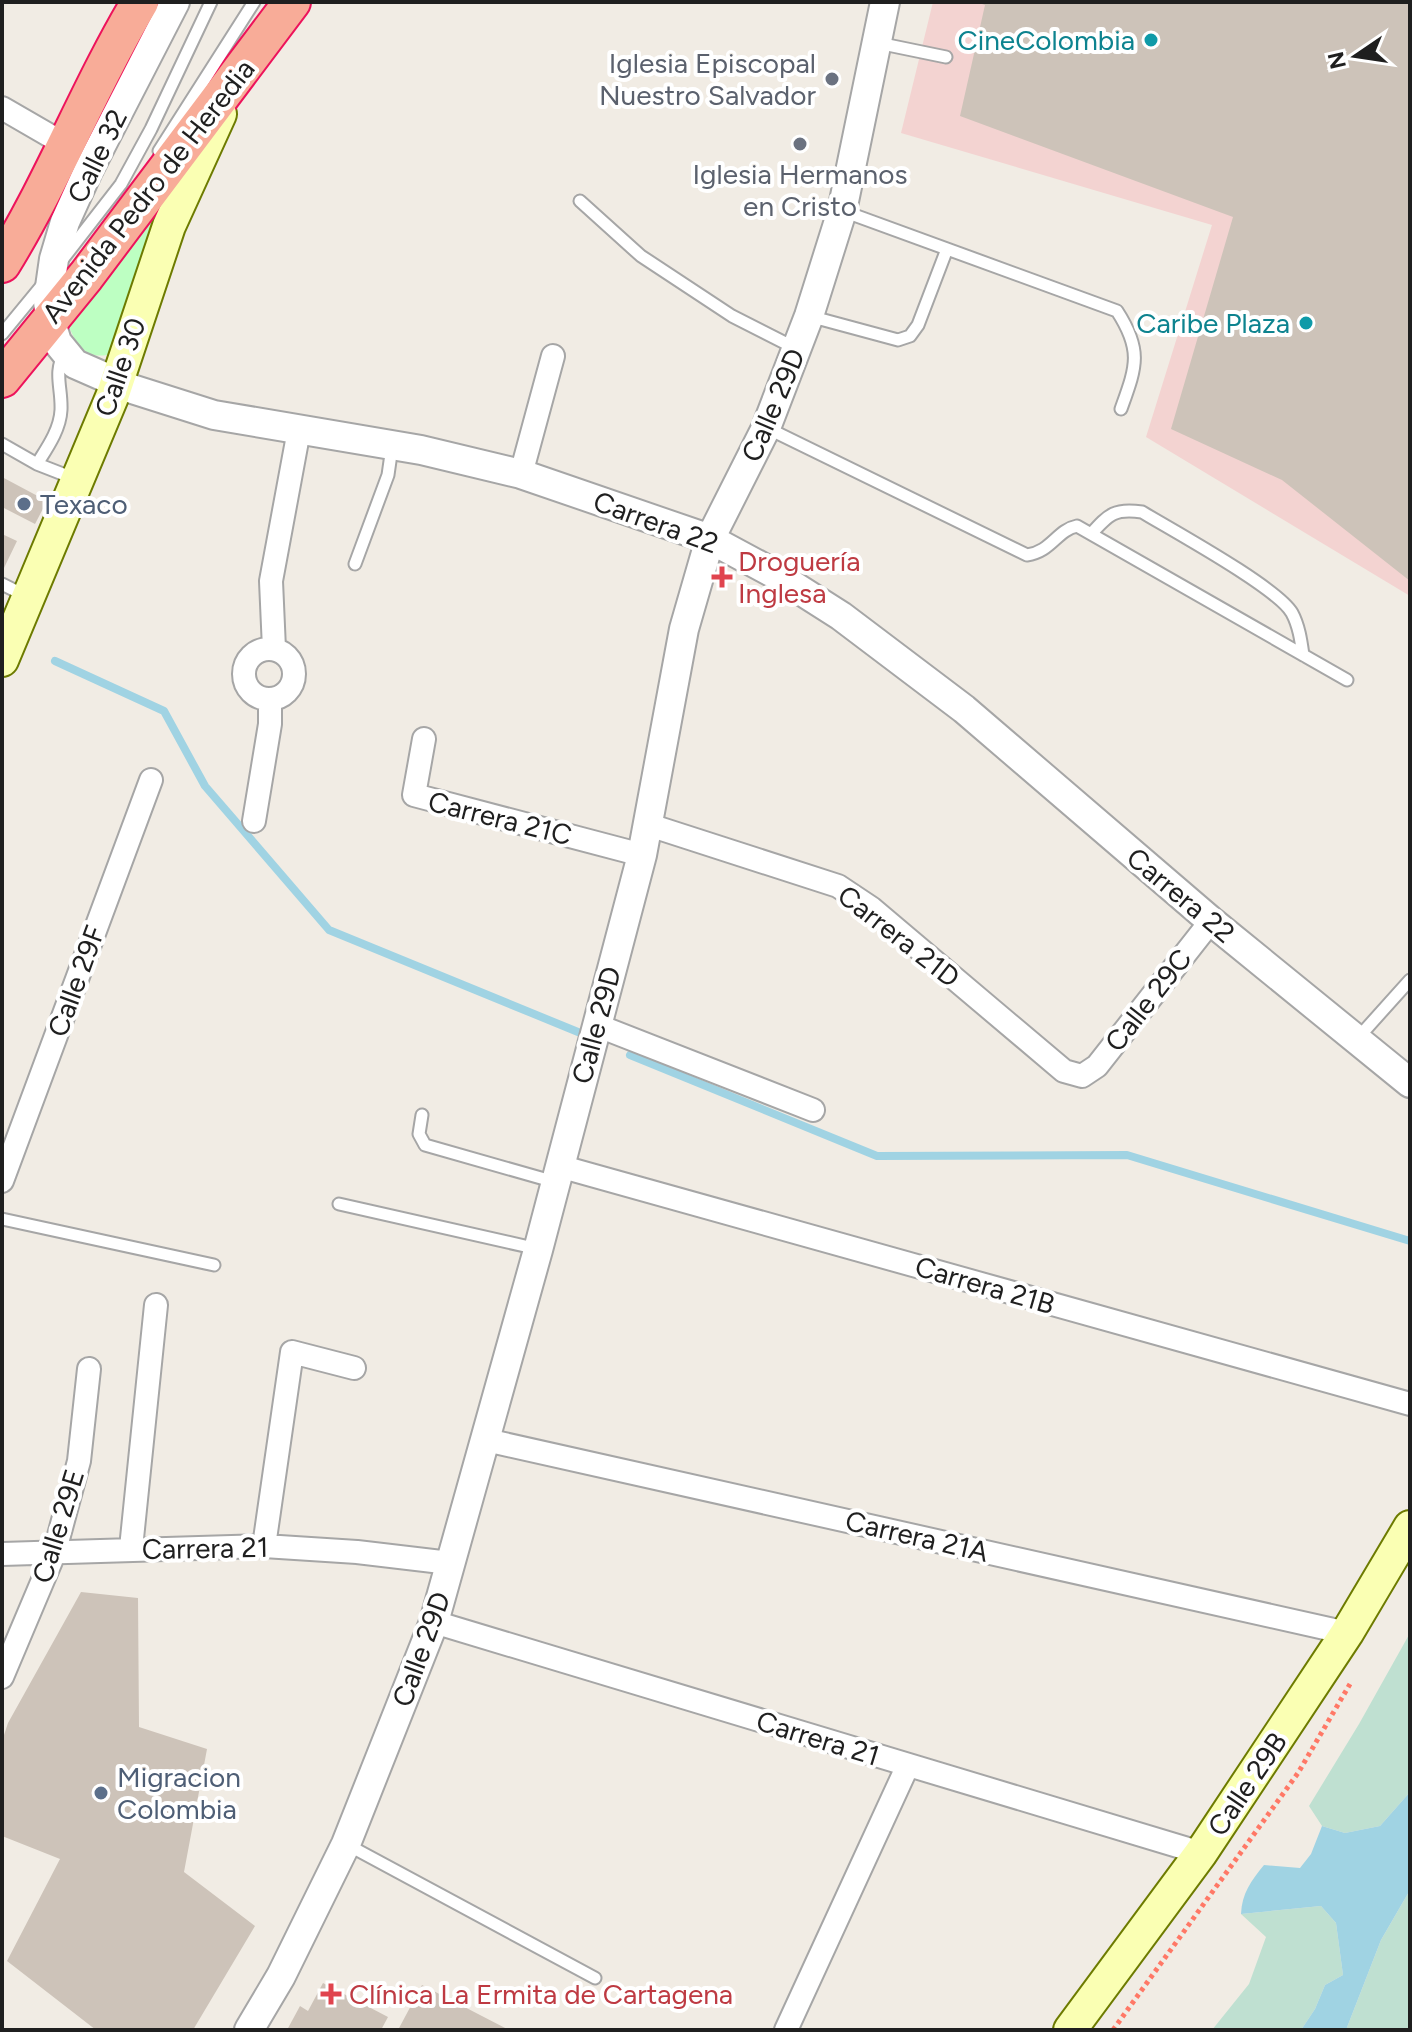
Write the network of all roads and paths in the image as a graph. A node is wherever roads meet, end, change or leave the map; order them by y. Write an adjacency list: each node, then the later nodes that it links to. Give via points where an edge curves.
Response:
1 (140, 2): 11 (highway)
2 (175, 2): 17 (street, Calle 32, via 65,222)
3 (211, 2): 17 (lane, via 151,129)
4 (254, 2): 12 (lane)
5 (292, 2): 9 (highway, Avenida Pedro de Heredia)
6 (885, 2): 7 (street, Calle 29D)
7 (878, 43): 8 (lane); 14 (street, Calle 29D)
8 (946, 57)
9 (239, 76): 17 (highway, Avenida Pedro de Heredia); 26 (main road, Calle 30, via 169,226)
10 (2, 108): 11 (street)
11 (66, 145): 16 (highway)
12 (154, 160)
13 (580, 201): 21 (lane, via 641,256 732,316)
14 (842, 211): 15 (lane); 18 (street, Calle 29D)
15 (947, 249): 18 (lane, via 910,336 898,340); 27 (lane, via 1117,311 1131,332 1135,370)
16 (2, 264)
17 (50, 298): 19 (lane); 22 (street, via 57,342); 25 (highway, Avenida Pedro de Heredia)
18 (809, 316): 21 (street, Calle 29D)
19 (2, 334)
20 (19, 338): 24 (lane)
21 (797, 349): 28 (street, Calle 29D)
22 (65, 352): 26 (street, Carrera 22, via 75,364); 32 (lane, via 58,364 58,425)
23 (553, 356): 33 (street)
24 (2, 359)
25 (2, 379)
26 (116, 383): 29 (street, Carrera 22, via 214,415); 34 (main road, Calle 30)
27 (1121, 409)
28 (766, 428): 35 (lane, via 1027,555 1047,549 1071,527); 36 (street, Calle 29D)
29 (299, 430): 30 (street, Carrera 22); 39 (street, via 271,581)
30 (392, 446): 33 (street, Carrera 22); 37 (lane, via 388,475)
31 (4, 450): 32 (lane)
32 (37, 464): 34 (lane)
33 (521, 474): 36 (street, Carrera 22)
34 (77, 480): 38 (main road, Calle 30)
35 (1091, 534): 40 (lane); 40 (lane, via 1107,516 1124,509 1142,512 1272,593 1291,611)
36 (710, 539): 47 (street, Calle 29D, via 684,629); 49 (street, Carrera 22, via 841,616 952,700)
37 (355, 564)
38 (15, 590): 41 (main road, Calle 30)
39 (274, 649): 43 (street, via 285,654 294,676 291,688); 43 (street, via 252,655 244,678 258,697)
40 (1303, 655): 42 (lane)
41 (2, 660)
42 (1347, 680)
43 (270, 699): 46 (street)
44 (424, 739): 48 (street, Carrera 21C, via 414,795)
45 (151, 780): 58 (street, Calle 29F)
46 (254, 821)
47 (646, 824): 48 (street, Calle 29D); 53 (street, Carrera 21D, via 838,886 1064,1071)
48 (642, 855): 51 (street, Calle 29D)
49 (1211, 921): 52 (street, Carrera 22); 53 (street, Calle 29C, via 1097,1066)
50 (1410, 980): 52 (lane)
51 (596, 1025): 55 (street); 57 (street, Calle 29D)
52 (1357, 1040): 54 (street, Carrera 22)
53 (1082, 1076)
54 (1410, 1083)
55 (813, 1110)
56 (422, 1115): 57 (lane, via 419,1134 425,1145)
57 (557, 1174): 61 (street, Calle 29D); 66 (street, Carrera 21B)
58 (2, 1181)
59 (339, 1204): 61 (lane)
60 (2, 1219): 62 (lane)
61 (538, 1250): 67 (street, Calle 29D)
62 (214, 1265)
63 (156, 1305): 70 (street)
64 (354, 1368): 69 (street, via 292,1352)
65 (89, 1369): 72 (street, Calle 29E, via 79,1461)
66 (1410, 1404)
67 (486, 1440): 73 (street, Calle 29D); 75 (street, Carrera 21A)
68 (1410, 1527): 75 (main road, Calle 29B)
69 (264, 1546): 70 (street, Carrera 21); 73 (street, Carrera 21)
70 (131, 1548): 72 (street, Carrera 21)
71 (2, 1554): 72 (street)
72 (54, 1554): 76 (street, Calle 29E)
73 (450, 1563): 74 (street, Calle 29D)
74 (434, 1622): 77 (street, Carrera 21); 78 (street, Calle 29D)
75 (1347, 1633): 79 (main road, Calle 29B)
76 (2, 1677)
77 (908, 1765): 79 (street, Carrera 21); 82 (street)
78 (346, 1844): 80 (lane); 81 (street, Calle 29D)
79 (1201, 1853): 83 (main road, Calle 29B)
80 (595, 1978)
81 (249, 2030)
82 (786, 2030)
83 (1070, 2030)

